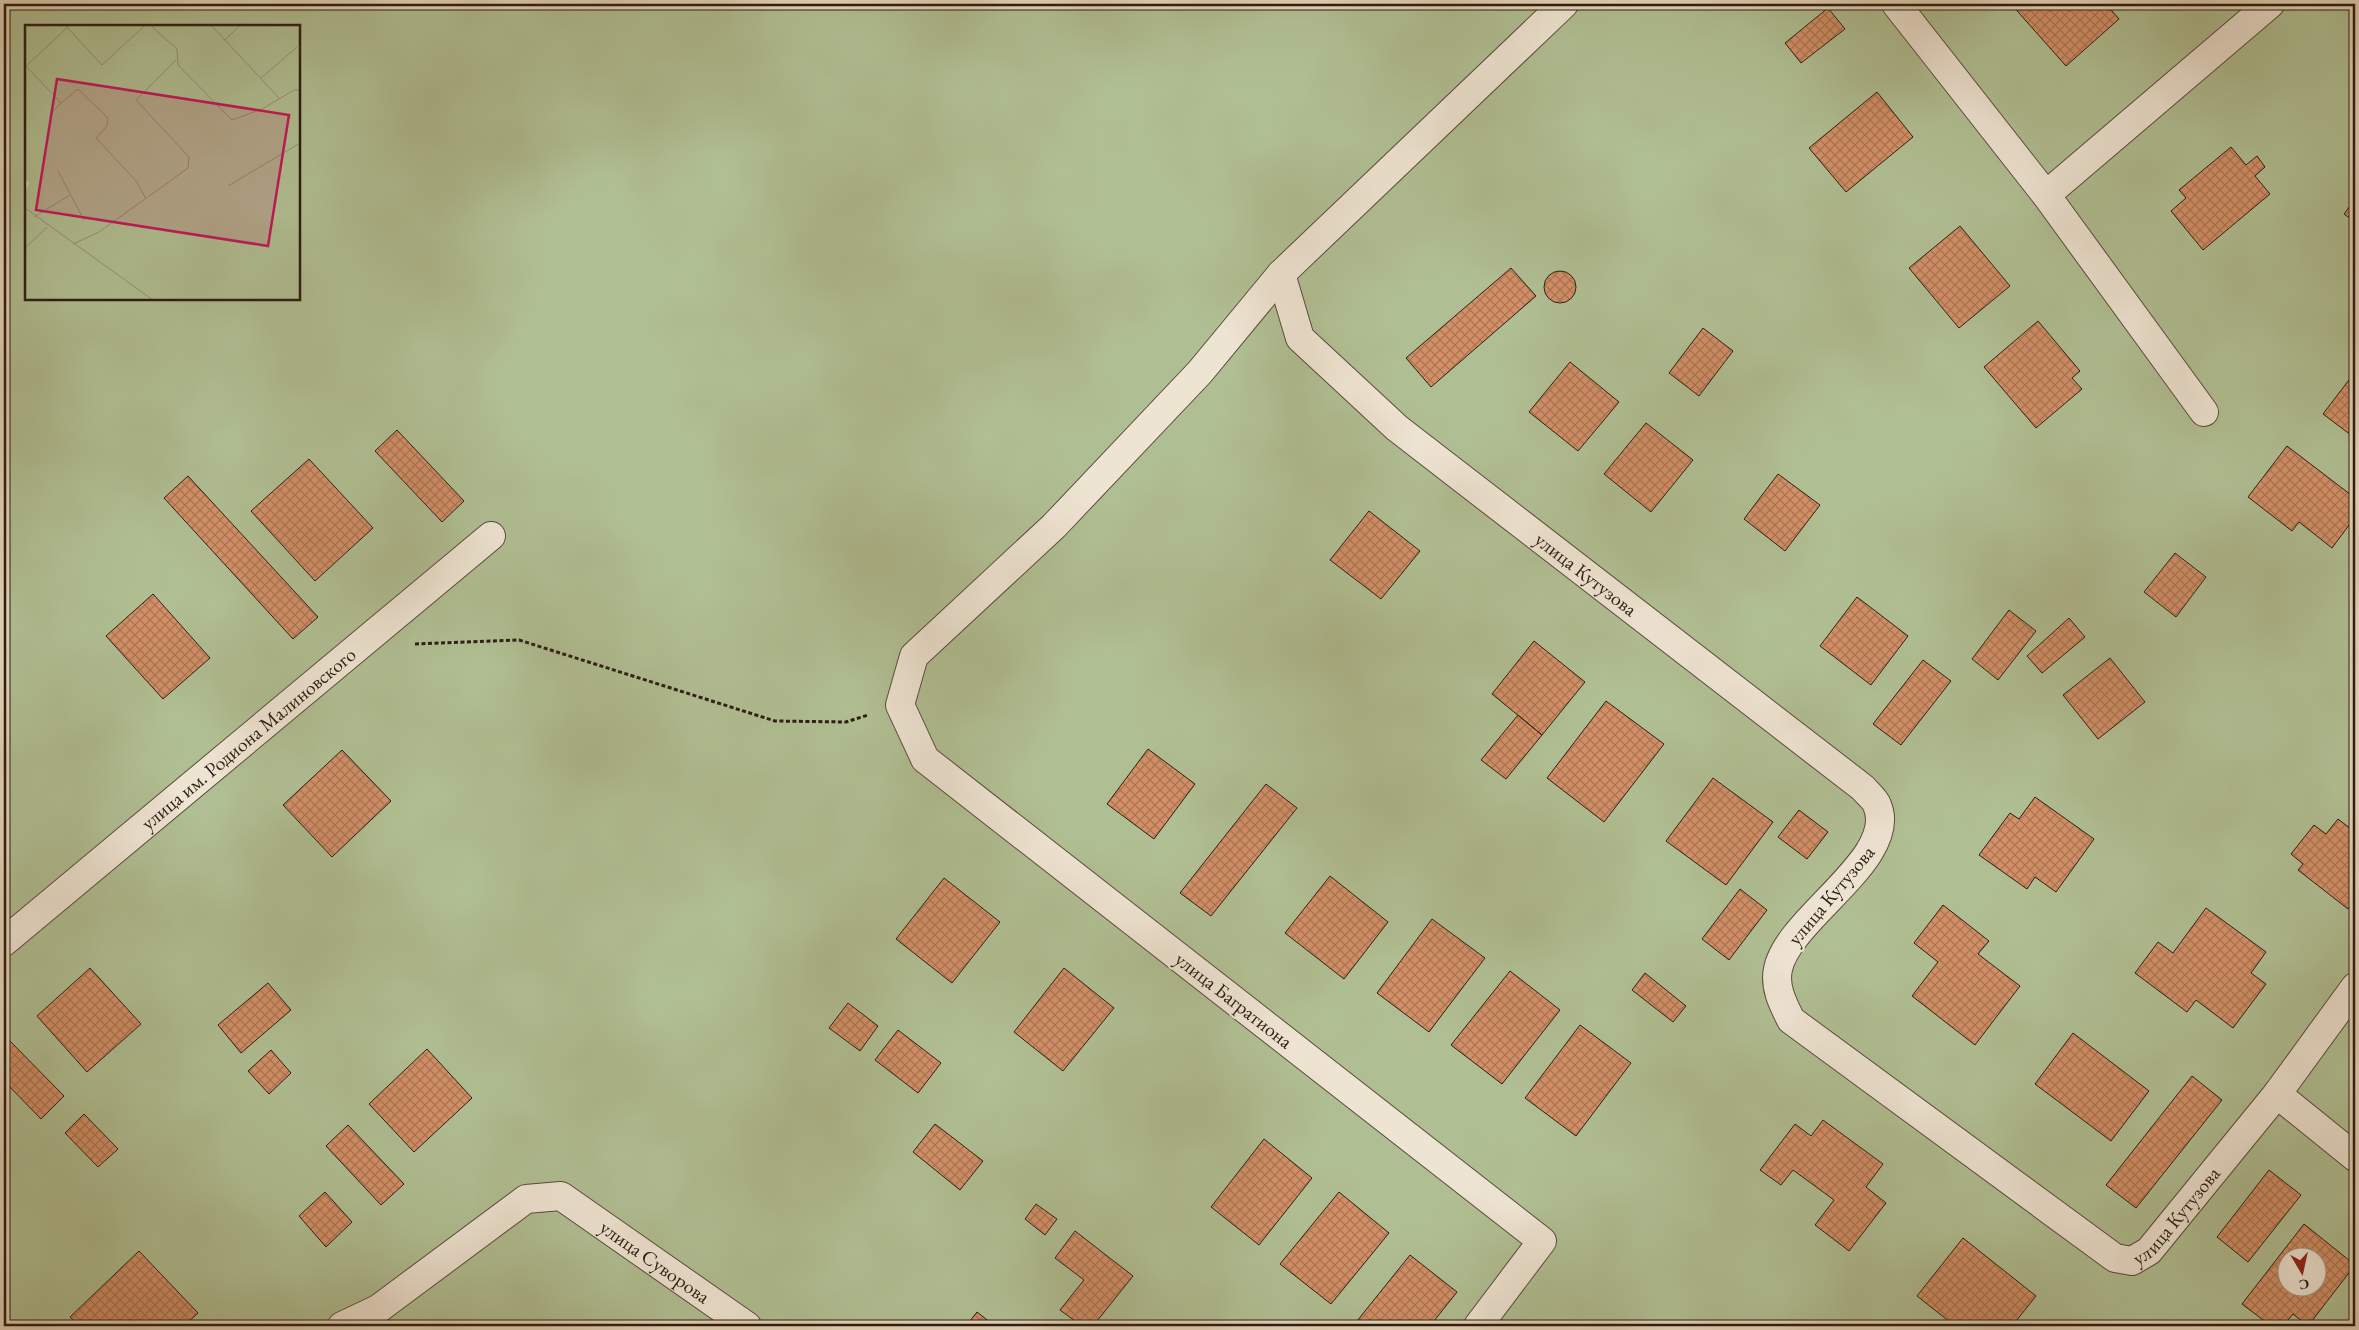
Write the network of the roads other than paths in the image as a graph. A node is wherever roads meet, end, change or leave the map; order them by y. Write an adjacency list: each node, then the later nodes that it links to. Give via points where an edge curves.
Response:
1 (1564, 4): 5 (street)
2 (1896, 4): 4 (street)
3 (2270, 4): 4 (street)
4 (2046, 195): 6 (street)
5 (1281, 274): 10 (street, улица Кутузова, via 1300,338 1397,428 1863,788 1878,805 1880,827 1875,844 1856,870 1788,943 1778,969 1779,996 1791,1020 2115,1258 2132,1261 2149,1251); 14 (street, улица Багратиона, via 1200,372 1054,526 914,656 900,705 925,759 1542,1242)
6 (2204, 412)
7 (491, 536): 8 (street, улица им. Родиона Малиновского)
8 (4, 942)
9 (2355, 987): 10 (street, улица Кутузова)
10 (2277, 1094): 11 (street)
11 (2355, 1156)
12 (342, 1326): 13 (street, улица Суворова, via 378,1309 526,1199 561,1196)
13 (747, 1326)
14 (1478, 1326)

